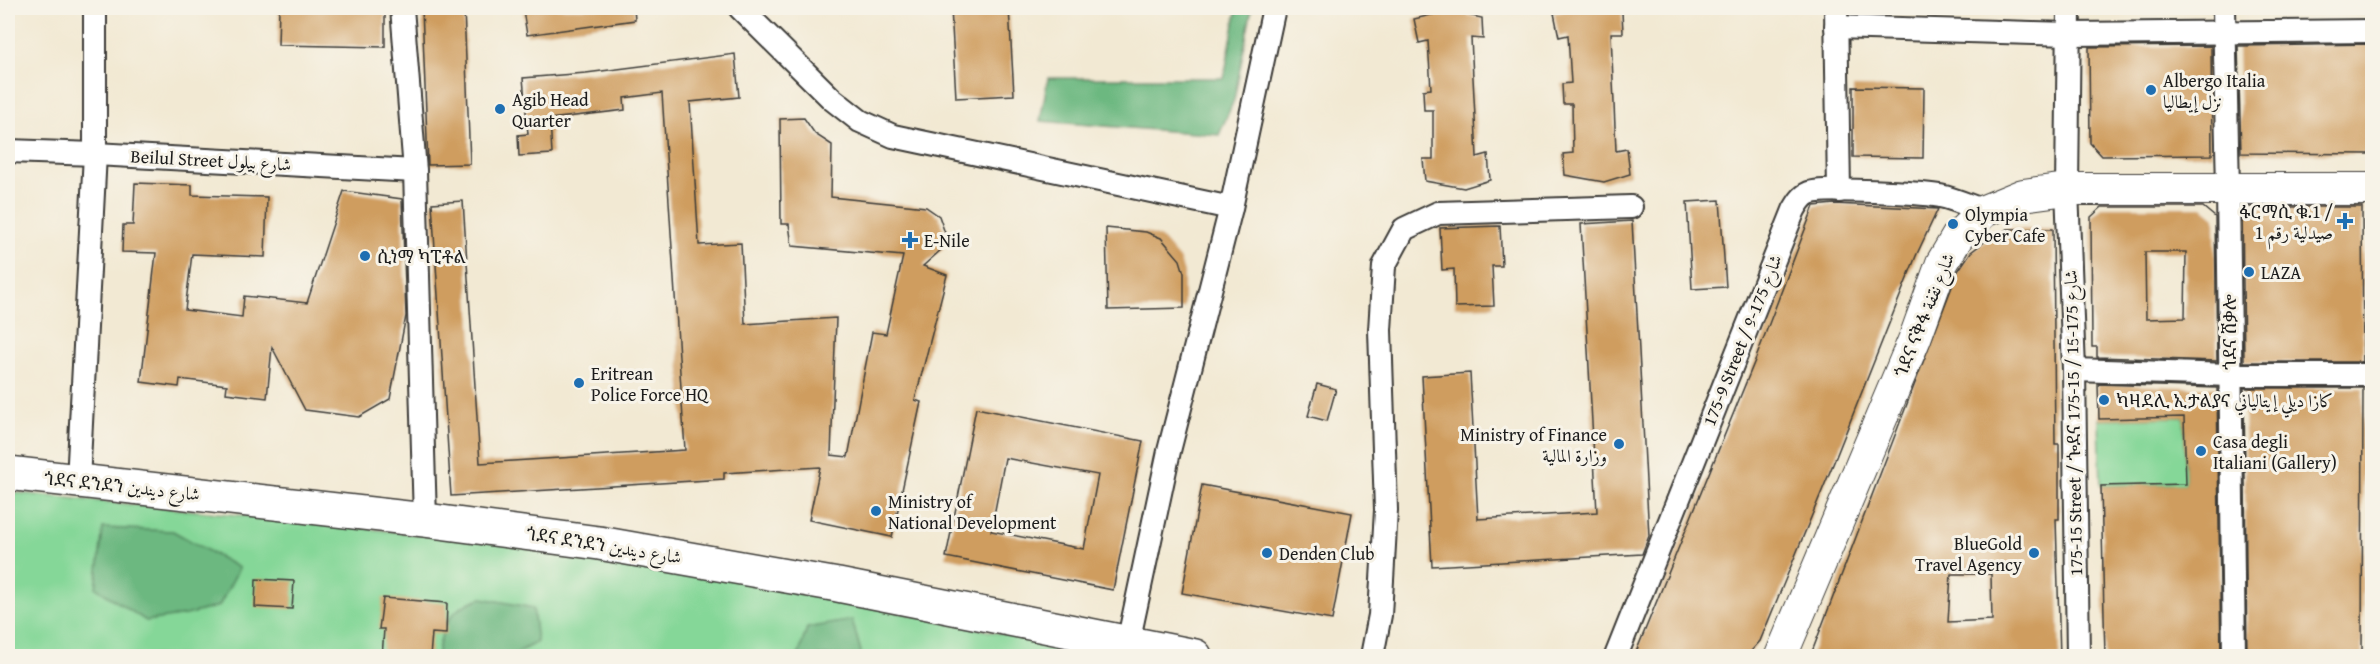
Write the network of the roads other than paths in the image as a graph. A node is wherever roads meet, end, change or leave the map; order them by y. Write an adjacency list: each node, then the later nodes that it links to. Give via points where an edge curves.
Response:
1 (95, 8): 12 (street)
2 (402, 8): 13 (street)
3 (740, 8): 19 (street, via 832,99 860,121 893,136)
4 (1274, 8): 19 (street)
5 (2070, 8): 10 (street, 175-15 Street / ጐደና 175-15 / شارع 175-15)
6 (2224, 8): 9 (street, ጎደና ሸቃሎ)
7 (1836, 17): 10 (street); 17 (street)
8 (2373, 31): 9 (street)
9 (2224, 33): 10 (street); 15 (street, ጎደና ሸቃሎ)
10 (2070, 34): 14 (street, 175-15 Street / ጐደና 175-15 / شارع 175-15)
11 (8, 151): 12 (street, Beilul Street شارع بيلول)
12 (95, 154): 13 (street, Beilul Street شارع بيلول); 25 (street)
13 (415, 171): 26 (street)
14 (2067, 189): 15 (main road, ጎደና ናቅፋ شارع نقفة); 20 (main road, ጎደና ናቅፋ شارع نقفة, via 2023,195); 21 (street, 175-15 Street / ጐደና 175-15 / شارع 175-15)
15 (2228, 189): 16 (main road, ጎደና ናቅፋ شارع نقفة); 22 (street, ጎደና ሸቃሎ)
16 (2373, 189)
17 (1839, 191): 20 (street, 175-9 Street / شارع 175-9, via 1941,196); 30 (street, 175-9 Street / شارع 175-9, via 1810,193 1800,199 1794,210)
18 (1631, 207): 29 (street, via 1438,213 1404,229 1384,266 1380,330 1386,510 1380,615)
19 (1231, 208): 27 (street, via 1169,451)
20 (1984, 211): 31 (main road, ጎደና ናቅፋ شارع نقفة, via 1958,236 1942,263 1915,338)
21 (2074, 370): 22 (street); 32 (street, 175-15 Street / ጐደና 175-15 / شارع 175-15)
22 (2230, 375): 23 (street); 33 (street, ጎደና ሸቃሎ)
23 (2373, 375)
24 (8, 473): 25 (main road, ጎደና ደንደን شارع ديندين)
25 (78, 481): 26 (main road, ጎደና ደንደን شارع ديندين)
26 (425, 520): 27 (main road, ጎደና ደንደን شارع ديندين, via 622,547 838,585)
27 (1125, 650): 28 (main road, ጎደና ደንደን شارع ديندين)
28 (1195, 657)
29 (1372, 657)
30 (1616, 657)
31 (1781, 657)
32 (2078, 657)
33 (2234, 657)

